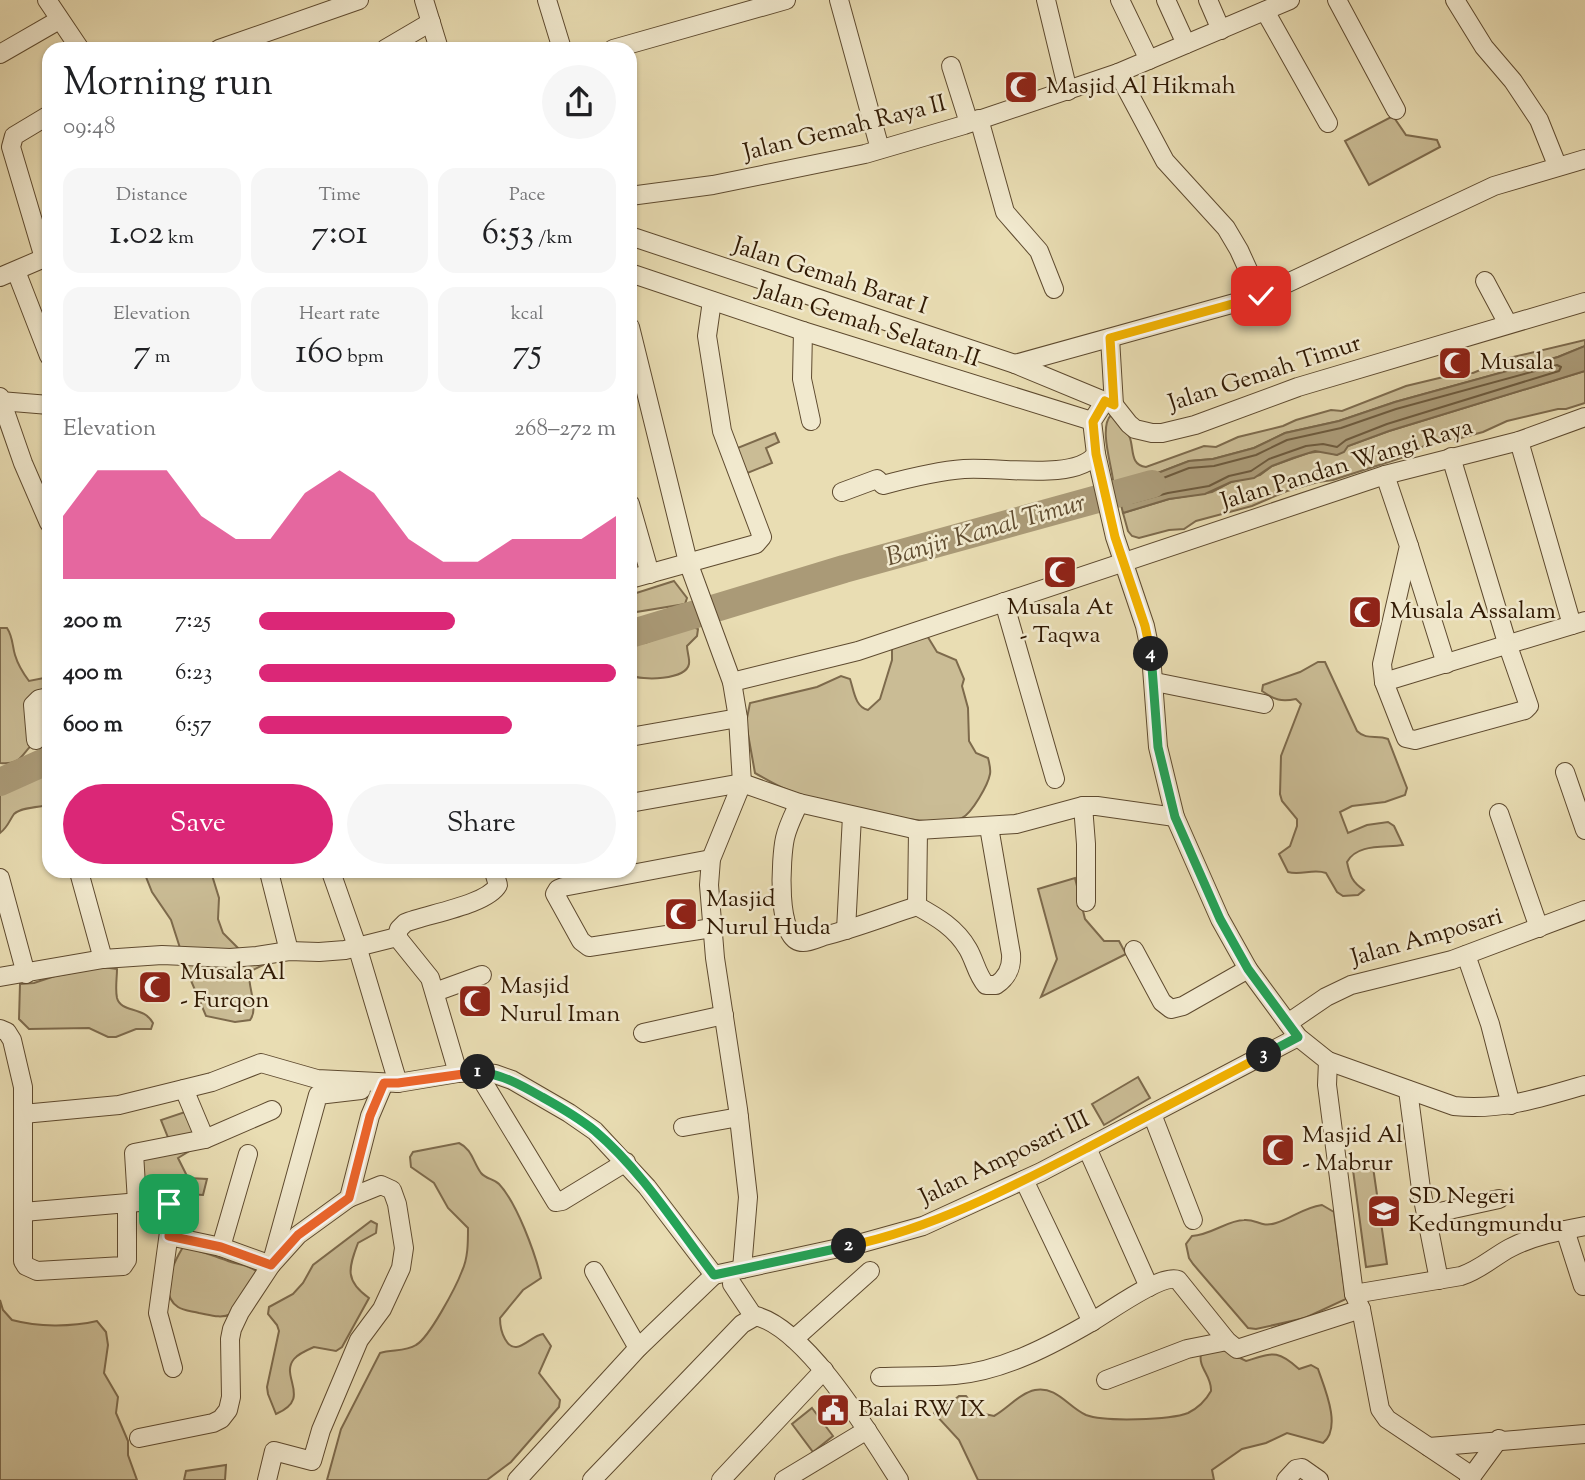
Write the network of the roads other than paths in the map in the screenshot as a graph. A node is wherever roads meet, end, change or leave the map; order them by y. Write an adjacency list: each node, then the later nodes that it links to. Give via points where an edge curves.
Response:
1 (47, 0): 16 (street)
2 (359, 0): 14 (street)
3 (424, 0): 17 (street)
4 (547, 0): 23 (street)
5 (786, 0): 24 (street)
6 (839, 0): 35 (street)
7 (1046, 0): 30 (street)
8 (1120, 0): 27 (street)
9 (1166, 0): 25 (street)
10 (1208, 0): 18 (street)
11 (1290, 0): 15 (street, Jalan Gemah Raya II)
12 (1337, 0): 31 (street)
13 (1455, 0): 37 (street, via 1539,120)
14 (320, 6): 20 (street)
15 (1265, 11): 18 (street, Jalan Gemah Raya II); 34 (street)
16 (60, 20): 19 (street); 26 (street)
17 (431, 22): 21 (street); 22 (street)
18 (1221, 30): 25 (street, Jalan Gemah Raya II)
19 (75, 42)
20 (241, 42)
21 (397, 42)
22 (437, 42)
23 (560, 42)
24 (637, 42)
25 (1186, 44): 27 (street, Jalan Gemah Raya II)
26 (0, 54)
27 (1149, 60): 29 (street, Jalan Gemah Raya II)
28 (951, 66): 33 (street)
29 (1118, 73): 30 (street, Jalan Gemah Raya II); 46 (street, via 1165,161 1226,228)
30 (1068, 91): 33 (street, Jalan Gemah Raya II)
31 (1396, 110)
32 (42, 119): 40 (street, via 14,135 11,147)
33 (974, 121): 35 (street, Jalan Gemah Raya II); 45 (street, via 1005,212 1039,251)
34 (1328, 123)
35 (880, 149): 38 (street, Jalan Gemah Raya II, via 744,180)
36 (1585, 159): 37 (street)
37 (1557, 165): 46 (street, via 1494,186)
38 (637, 195)
39 (637, 238): 54 (street, Jalan Gemah Barat I)
40 (42, 242)
41 (42, 259): 42 (street)
42 (8, 274): 52 (street)
43 (637, 275): 47 (street, Jalan Gemah Selatan II)
44 (1485, 281): 49 (street)
45 (1054, 289)
46 (1261, 296): 51 (street)
47 (712, 301): 50 (street, Jalan Gemah Selatan II); 70 (street, via 706,336 722,431 762,534 756,544)
48 (1585, 302): 49 (street, Jalan Gemah Timur)
49 (1508, 324): 56 (street, Jalan Gemah Timur, via 1162,433 1135,429)
50 (803, 331): 59 (street, via 802,379); 60 (street, Jalan Gemah Selatan II)
51 (1110, 338): 54 (street); 56 (street)
52 (42, 342)
53 (637, 355): 70 (street)
54 (1016, 364): 56 (street, Jalan Gemah Timur)
55 (0, 399): 57 (street); 66 (street)
56 (1110, 403): 60 (street)
57 (42, 404)
58 (1585, 417): 61 (street, Jalan Pandan Wangi Raya)
59 (811, 421)
60 (1093, 422): 62 (street)
61 (1519, 441): 63 (street, Jalan Pandan Wangi Raya); 74 (street)
62 (1096, 454): 65 (street, via 1086,464 1065,469 964,469 883,485 877,479); 69 (street)
63 (1451, 457): 64 (street, Jalan Pandan Wangi Raya); 75 (street)
64 (1385, 475): 68 (street); 69 (street, Jalan Pandan Wangi Raya)
65 (842, 492)
66 (42, 507)
67 (637, 529): 71 (street)
68 (1409, 546): 76 (street); 79 (street, via 1382,656)
69 (1124, 561): 73 (street, Jalan Pandan Wangi Raya); 78 (street, via 1145,626)
70 (688, 562): 71 (street); 77 (street)
71 (650, 574): 72 (street)
72 (637, 577)
73 (1004, 602): 77 (street, Jalan Pandan Wangi Raya, via 858,651); 86 (street)
74 (1578, 623): 75 (street)
75 (1508, 646): 76 (street); 79 (street, via 1529,701 1525,710 1409,740)
76 (1446, 664): 79 (street)
77 (732, 682): 82 (street)
78 (1154, 682): 81 (street); 93 (street, via 1158,747)
79 (1384, 682)
80 (42, 699): 84 (street, via 33,705)
81 (1264, 704)
82 (738, 718): 83 (street); 87 (street)
83 (637, 736)
84 (36, 740)
85 (1565, 772): 96 (street)
86 (1055, 779)
87 (742, 783): 88 (street); 89 (street); 97 (street)
88 (637, 802)
89 (799, 803): 92 (street); 110 (street, via 784,840 783,919 790,934 803,942)
90 (1083, 806): 93 (street); 94 (street); 105 (street)
91 (1499, 813): 109 (street)
92 (852, 816): 95 (street); 110 (street)
93 (1175, 817): 117 (street, via 1220,919)
94 (989, 827): 95 (street); 106 (street, via 1012,961 1005,978 989,986 956,933)
95 (918, 830): 106 (street)
96 (1585, 830)
97 (710, 859): 98 (street); 108 (street)
98 (637, 873)
99 (0, 878): 118 (street)
100 (81, 878): 116 (street)
101 (271, 878): 114 (street)
102 (333, 878): 112 (street)
103 (496, 878): 111 (street, via 497,888 491,893 405,923)
104 (610, 878): 108 (street, via 556,891 581,941 589,947)
105 (1086, 902)
106 (917, 906): 110 (street)
107 (1585, 910): 109 (street, Jalan Amposari)
108 (712, 928): 122 (street)
109 (1539, 928): 115 (street, Jalan Amposari)
110 (846, 930)
111 (397, 937): 112 (street); 121 (street, via 425,969)
112 (357, 946): 114 (street); 129 (street)
113 (1134, 950): 117 (street, via 1161,1002 1171,1009)
114 (289, 951): 116 (street, via 245,957)
115 (1466, 955): 124 (street, Jalan Amposari, via 1350,985 1326,997); 133 (street)
116 (103, 959): 118 (street)
117 (1248, 969): 124 (street)
118 (26, 974): 120 (street)
119 (482, 975): 121 (street)
120 (0, 977)
121 (435, 992): 128 (street)
122 (724, 1015): 125 (street); 137 (street)
123 (0, 1028): 135 (street, via 9,1035 15,1052)
124 (1293, 1030): 126 (street); 136 (street, Jalan Amposari III)
125 (643, 1033)
126 (1328, 1062): 132 (street); 162 (street, via 1327,1085)
127 (477, 1072): 128 (street); 142 (street, via 512,1080 569,1113); 142 (street, via 555,1201)
128 (458, 1073): 129 (street)
129 (388, 1084): 131 (street, via 317,1079 261,1063); 144 (street, via 370,1116); 154 (street, via 318,1096)
130 (1585, 1085): 133 (street)
131 (184, 1089): 135 (street, via 119,1105); 139 (street)
132 (1408, 1090): 133 (street, via 1454,1106); 148 (street)
133 (1511, 1105)
134 (272, 1110): 139 (street)
135 (23, 1114): 147 (street)
136 (1152, 1114): 140 (street, Jalan Amposari III); 149 (street)
137 (739, 1117): 138 (street); 158 (street, via 748,1197)
138 (683, 1127)
139 (205, 1139): 146 (street, via 134,1153)
140 (1087, 1147): 143 (street, Jalan Amposari III); 161 (street)
141 (248, 1154): 153 (street)
142 (626, 1162): 157 (street)
143 (1024, 1180): 158 (street, Jalan Amposari III, via 901,1234); 164 (street)
144 (349, 1198): 154 (street, via 298,1235); 178 (street, via 381,1185 392,1190 404,1248 401,1268 382,1309 359,1340 312,1461 274,1451)
145 (1499, 1199): 148 (street)
146 (132, 1203): 147 (street); 147 (street, via 127,1260 122,1266 28,1269 23,1261); 152 (street, via 163,1200 169,1204)
147 (23, 1212)
148 (1426, 1215): 159 (street)
149 (1193, 1220)
150 (1585, 1226): 151 (street)
151 (1565, 1230): 159 (street, via 1521,1243 1469,1273); 160 (street)
152 (169, 1236): 153 (street); 168 (street, via 158,1313)
153 (221, 1247): 154 (street)
154 (271, 1265): 174 (street, via 232,1329 231,1397 225,1415 213,1423)
155 (870, 1270): 165 (street)
156 (594, 1271): 167 (street)
157 (714, 1275): 158 (street, Jalan Amposari III); 167 (street)
158 (737, 1277): 163 (street)
159 (1439, 1280): 162 (street)
160 (1583, 1286)
161 (1149, 1287): 164 (street); 166 (street, via 1171,1278 1178,1280)
162 (1357, 1302): 166 (street, via 1243,1349); 176 (street, via 1380,1409 1387,1419)
163 (748, 1320): 165 (street, via 762,1318); 180 (street)
164 (1092, 1322): 170 (street, via 1044,1347 975,1372)
165 (794, 1339): 169 (street)
166 (1227, 1341): 171 (street, via 1187,1349)
167 (638, 1348): 179 (street)
168 (173, 1368)
169 (824, 1370): 172 (street); 181 (street)
170 (880, 1377)
171 (1106, 1380)
172 (867, 1430): 182 (street); 183 (street)
173 (1585, 1434): 175 (street)
174 (139, 1438)
175 (1499, 1439): 176 (street); 177 (street)
176 (1429, 1447): 177 (street)
177 (1470, 1478)
178 (267, 1480)
179 (517, 1480)
180 (592, 1480)
181 (721, 1480)
182 (784, 1480)
183 (899, 1480)
184 (1286, 1480): 185 (street, via 1302,1468)
185 (1318, 1480)

